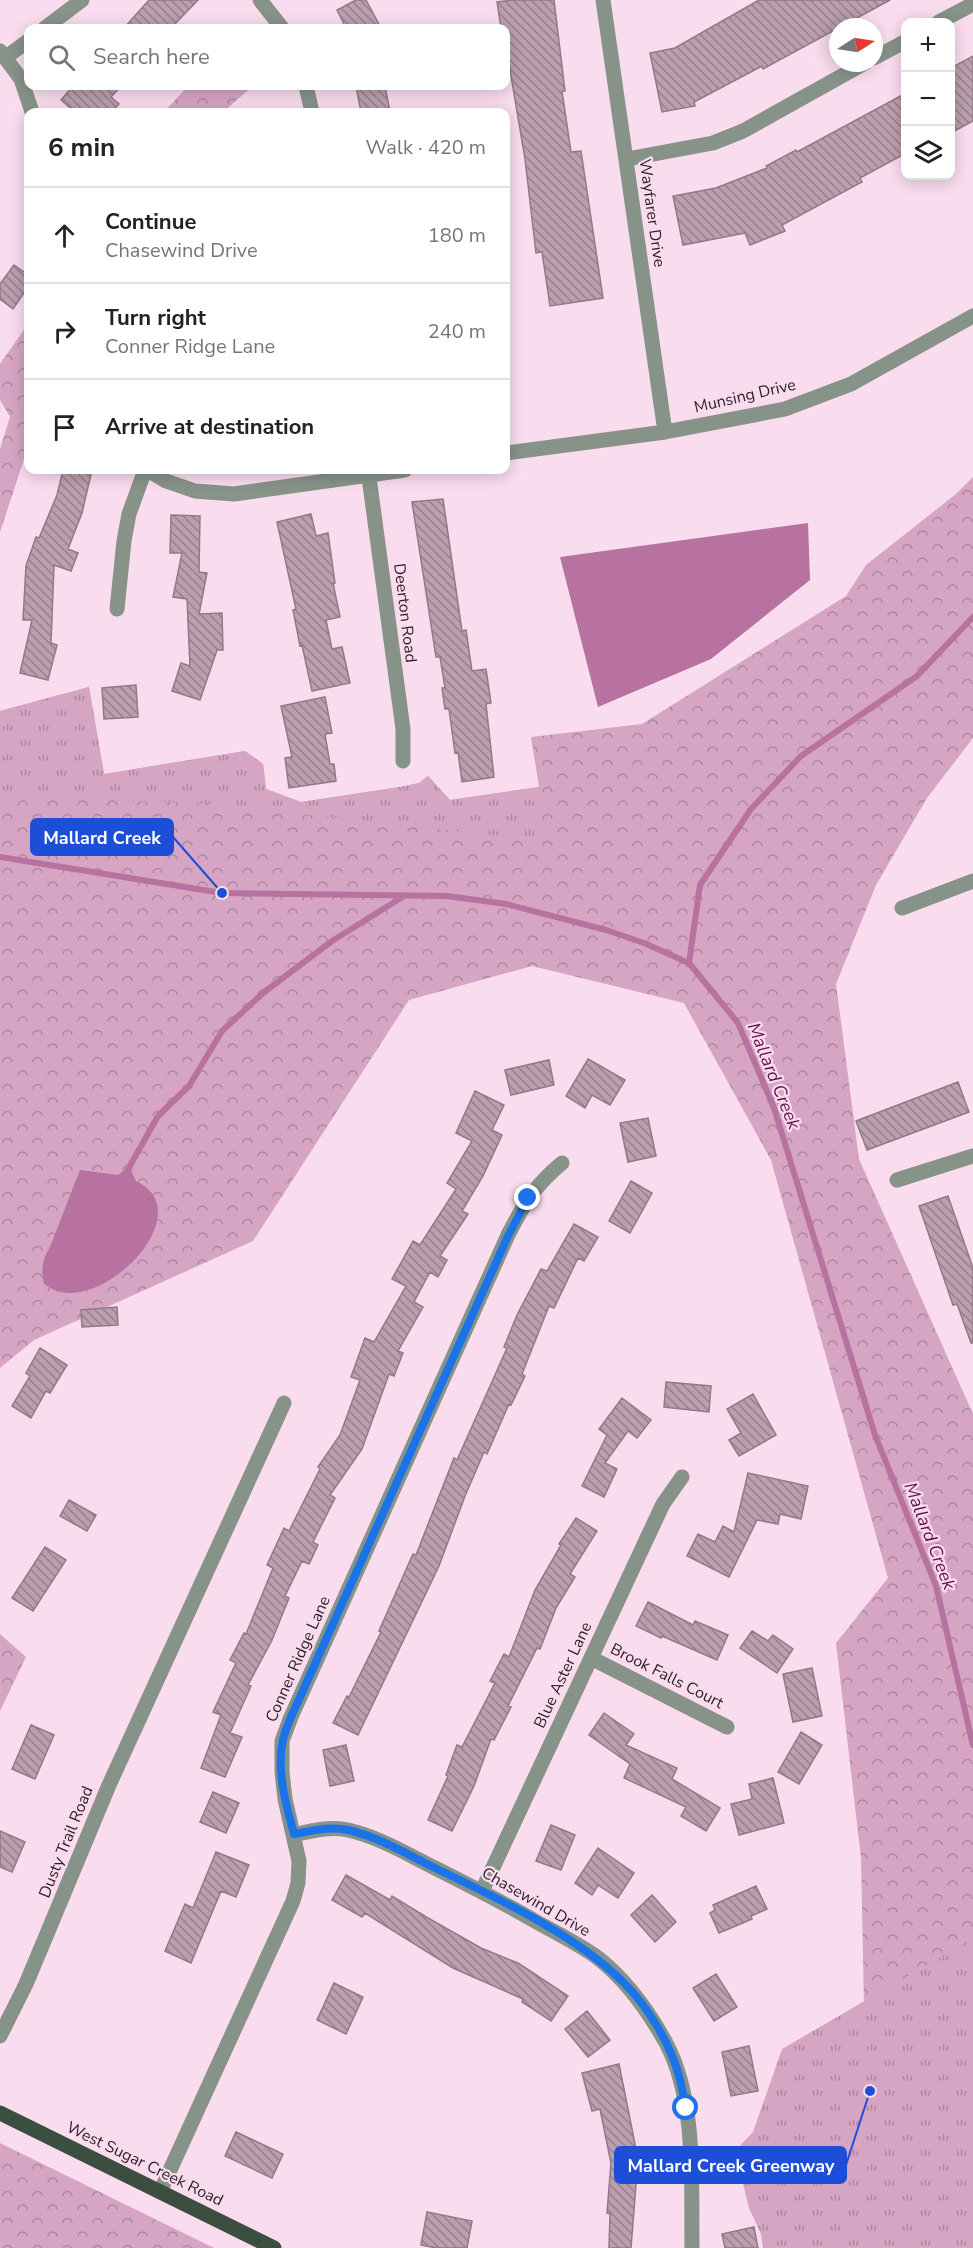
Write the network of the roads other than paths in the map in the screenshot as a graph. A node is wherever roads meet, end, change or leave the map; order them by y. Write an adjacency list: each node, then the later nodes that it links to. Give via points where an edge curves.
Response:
1 (82, 0): 6 (street)
2 (260, 0): 7 (street)
3 (603, 0): 18 (street, Wayfarer Drive)
4 (973, 4): 5 (street)
5 (947, 18)
6 (50, 24)
7 (279, 24)
8 (24, 43): 11 (street)
9 (901, 44): 10 (street)
10 (883, 53)
11 (3, 54): 13 (street)
12 (849, 72): 18 (street, via 713,143)
13 (24, 88)
14 (25, 90): 16 (street)
15 (307, 90): 17 (street)
16 (31, 108)
17 (311, 108)
18 (627, 159): 20 (street, Wayfarer Drive)
19 (973, 316): 20 (street, Munsing Drive, via 850,384 785,409)
20 (665, 432): 21 (street, Munsing Drive)
21 (510, 452)
22 (145, 474): 26 (street, via 123,541)
23 (154, 474): 24 (street, via 195,491 234,494)
24 (356, 474)
25 (368, 474): 27 (street, Deerton Road, via 403,729)
26 (117, 609)
27 (403, 761)
28 (973, 881): 29 (street)
29 (902, 908)
30 (973, 1156): 32 (street)
31 (562, 1163): 37 (street, Conner Ridge Lane, via 528,1198 508,1236 291,1717 282,1741 282,1772)
32 (897, 1180)
33 (284, 1403): 39 (street, Dusty Trail Road, via 109,1785 26,1984)
34 (682, 1476): 35 (street, Blue Aster Lane, via 663,1504)
35 (591, 1658): 36 (street, Brook Falls Court); 38 (street, Blue Aster Lane)
36 (727, 1727)
37 (294, 1834): 38 (street, Chasewind Drive, via 331,1828 347,1830 376,1839); 41 (street, Conner Ridge Lane, via 299,1861 293,1901)
38 (482, 1891): 43 (street, Chasewind Drive, via 598,1959 627,1985 666,2043 686,2108)
39 (0, 2036)
40 (0, 2113): 41 (main road, West Sugar Creek Road)
41 (160, 2192): 42 (main road, West Sugar Creek Road)
42 (274, 2248)
43 (692, 2248)

